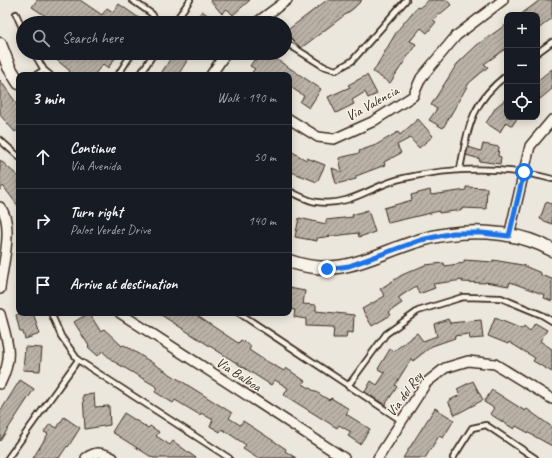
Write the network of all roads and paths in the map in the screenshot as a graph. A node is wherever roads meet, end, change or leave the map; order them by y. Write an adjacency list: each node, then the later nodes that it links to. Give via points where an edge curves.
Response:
1 (132, 0): 6 (lane)
2 (190, 0): 7 (lane)
3 (287, 0): 8 (street)
4 (406, 0): 11 (lane, via 352,61 336,70 323,66)
5 (503, 0): 26 (street, Via Valencia, via 456,36 421,78 413,96 372,122 334,139 318,137)
6 (153, 16)
7 (179, 16)
8 (265, 16)
9 (552, 42): 12 (lane)
10 (0, 44): 24 (street)
11 (292, 46)
12 (540, 51)
13 (38, 60): 17 (lane)
14 (128, 60): 20 (lane)
15 (150, 60): 21 (lane)
16 (222, 60): 22 (street)
17 (44, 70): 18 (lane); 19 (lane)
18 (41, 72)
19 (46, 72)
20 (120, 72)
21 (142, 72)
22 (215, 72)
23 (504, 77): 29 (lane, via 494,85 468,124)
24 (16, 78)
25 (552, 120): 30 (street, via 530,146)
26 (292, 121)
27 (0, 140): 28 (lane)
28 (16, 154)
29 (460, 169): 30 (lane); 32 (lane, via 402,178 340,203 316,202)
30 (524, 172): 31 (lane); 34 (street)
31 (552, 179)
32 (292, 192)
33 (0, 207): 37 (street, via 8,225)
34 (509, 236): 35 (street, via 528,240); 36 (street, via 453,233 421,240 349,266 327,269)
35 (552, 250)
36 (292, 262)
37 (0, 289)
38 (0, 314): 44 (street, via 10,357)
39 (51, 316): 43 (lane, via 61,336)
40 (125, 316): 52 (street, Via Balboa)
41 (243, 316): 45 (lane)
42 (552, 321): 45 (lane, via 501,298 462,297 418,311 386,334)
43 (78, 360): 48 (lane); 51 (lane)
44 (0, 384)
45 (348, 386): 47 (lane)
46 (552, 399): 47 (street, Via del Rey, via 495,364 468,361 445,368 426,383)
47 (402, 420): 53 (street, Via del Rey)
48 (8, 458)
49 (86, 458): 50 (street, via 98,452)
50 (113, 458)
51 (229, 458)
52 (344, 458)
53 (378, 458)
54 (454, 458): 55 (lane, via 472,428 486,425)
55 (535, 458)

